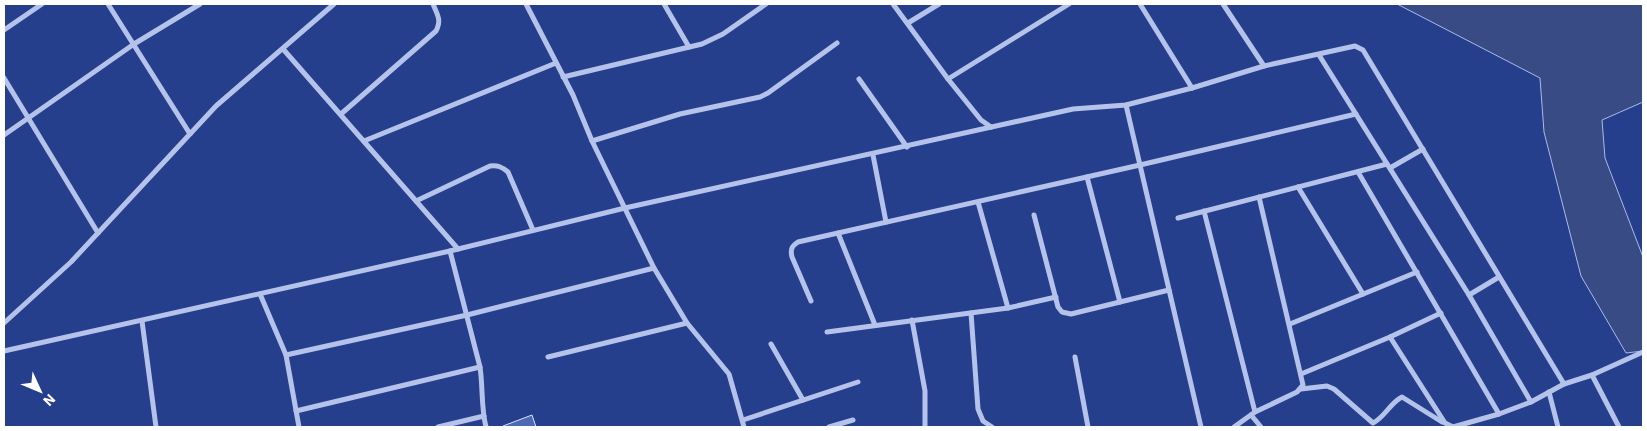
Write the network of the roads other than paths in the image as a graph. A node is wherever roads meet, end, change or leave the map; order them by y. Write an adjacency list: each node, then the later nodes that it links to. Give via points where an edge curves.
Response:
1 (42, 4): 15 (street)
2 (108, 4): 17 (street)
3 (200, 4): 17 (street)
4 (334, 4): 19 (street)
5 (433, 4): 29 (street, via 440,19 436,31)
6 (526, 4): 21 (street)
7 (664, 4): 18 (street)
8 (766, 4): 18 (street, via 723,34)
9 (893, 4): 14 (street)
10 (939, 4): 14 (street)
11 (1069, 4): 25 (street)
12 (1140, 4): 27 (street)
13 (1224, 4): 22 (street)
14 (908, 23): 25 (street)
15 (4, 30)
16 (837, 43): 36 (street, via 768,93 680,114)
17 (134, 44): 31 (street); 33 (street)
18 (689, 47): 23 (street)
19 (283, 49): 29 (street); 33 (street, via 216,106)
20 (1319, 55): 22 (street); 30 (street); 38 (street, via 1355,46 1363,50)
21 (556, 63): 23 (street); 35 (street)
22 (1264, 66): 27 (street)
23 (563, 77): 36 (street)
24 (4, 78): 31 (street)
25 (948, 79): 32 (street)
26 (859, 80): 37 (street)
27 (1192, 88): 28 (street)
28 (1126, 105): 32 (street, via 1072,109); 40 (street)
29 (341, 114): 35 (street)
30 (1356, 114): 40 (street); 41 (street)
31 (29, 118): 34 (street); 54 (street)
32 (991, 128): 37 (street)
33 (190, 134): 54 (street)
34 (4, 135)
35 (364, 141): 46 (street)
36 (592, 141): 48 (street)
37 (907, 147): 39 (street)
38 (1423, 149): 41 (street); 60 (street)
39 (873, 154): 48 (street); 52 (street)
40 (1140, 165): 43 (street); 61 (street)
41 (1389, 166): 42 (street); 64 (street)
42 (1358, 172): 44 (street); 59 (street)
43 (1088, 177): 47 (street); 67 (street)
44 (1298, 187): 45 (street); 63 (street)
45 (1259, 197): 49 (street); 76 (street)
46 (416, 201): 53 (street, via 490,166 503,167); 56 (street)
47 (978, 202): 52 (street); 68 (street)
48 (625, 208): 53 (street); 58 (street)
49 (1204, 211): 51 (street); 96 (street)
50 (1034, 215): 65 (street)
51 (1178, 218)
52 (886, 222): 55 (street)
53 (533, 230): 56 (street)
54 (98, 233): 74 (street)
55 (838, 233): 66 (street, via 798,242 790,251); 77 (street)
56 (458, 249): 57 (street)
57 (450, 251): 62 (street); 71 (street)
58 (654, 268): 71 (street); 75 (street)
59 (1417, 272): 63 (street); 70 (street)
60 (1499, 277): 64 (street); 90 (street)
61 (1169, 290): 67 (street); 112 (street)
62 (260, 294): 73 (street); 83 (street)
63 (1364, 294): 76 (street)
64 (1469, 295): 94 (street)
65 (1056, 298): 67 (street, via 1058,307 1066,314); 68 (street)
66 (811, 301)
67 (1120, 302)
68 (1008, 308): 69 (street)
69 (971, 312): 72 (street); 109 (street, via 978,409 983,421)
70 (1441, 313): 79 (street); 97 (street)
71 (467, 315): 83 (street); 86 (street)
72 (912, 320): 77 (street); 108 (street, via 925,391)
73 (142, 321): 81 (street); 102 (street)
74 (4, 323)
75 (687, 323): 84 (street); 99 (street, via 729,374)
76 (1290, 324): 87 (street)
77 (875, 325): 78 (street)
78 (827, 332)
79 (1390, 337): 87 (street); 101 (street)
80 (771, 344): 93 (street)
81 (4, 351)
82 (1643, 352): 88 (street)
83 (286, 356): 95 (street)
84 (548, 357)
85 (1075, 357): 111 (street)
86 (480, 367): 95 (street); 98 (street)
87 (1302, 374): 91 (street)
88 (1592, 375): 90 (street); 116 (street)
89 (858, 382): 93 (street)
90 (1564, 384): 92 (street)
91 (1301, 389): 96 (street); 101 (street, via 1327,386 1334,389 1373,424 1402,397)
92 (1549, 392): 94 (street); 115 (street)
93 (803, 400): 99 (street)
94 (1531, 402): 97 (street)
95 (296, 411): 103 (street)
96 (1253, 414): 113 (street); 114 (street)
97 (1499, 414): 101 (street, via 1453,427)
98 (484, 416): 104 (street); 105 (street)
99 (743, 420): 106 (street)
100 (853, 420): 107 (street)
101 (1445, 424)
102 (156, 427)
103 (299, 427)
104 (438, 427)
105 (486, 427)
106 (744, 427)
107 (829, 427)
108 (925, 427)
109 (992, 427)
110 (1082, 427): 111 (street)
111 (1088, 427)
112 (1201, 427)
113 (1234, 427)
114 (1261, 427)
115 (1558, 427)
116 (1619, 427)

